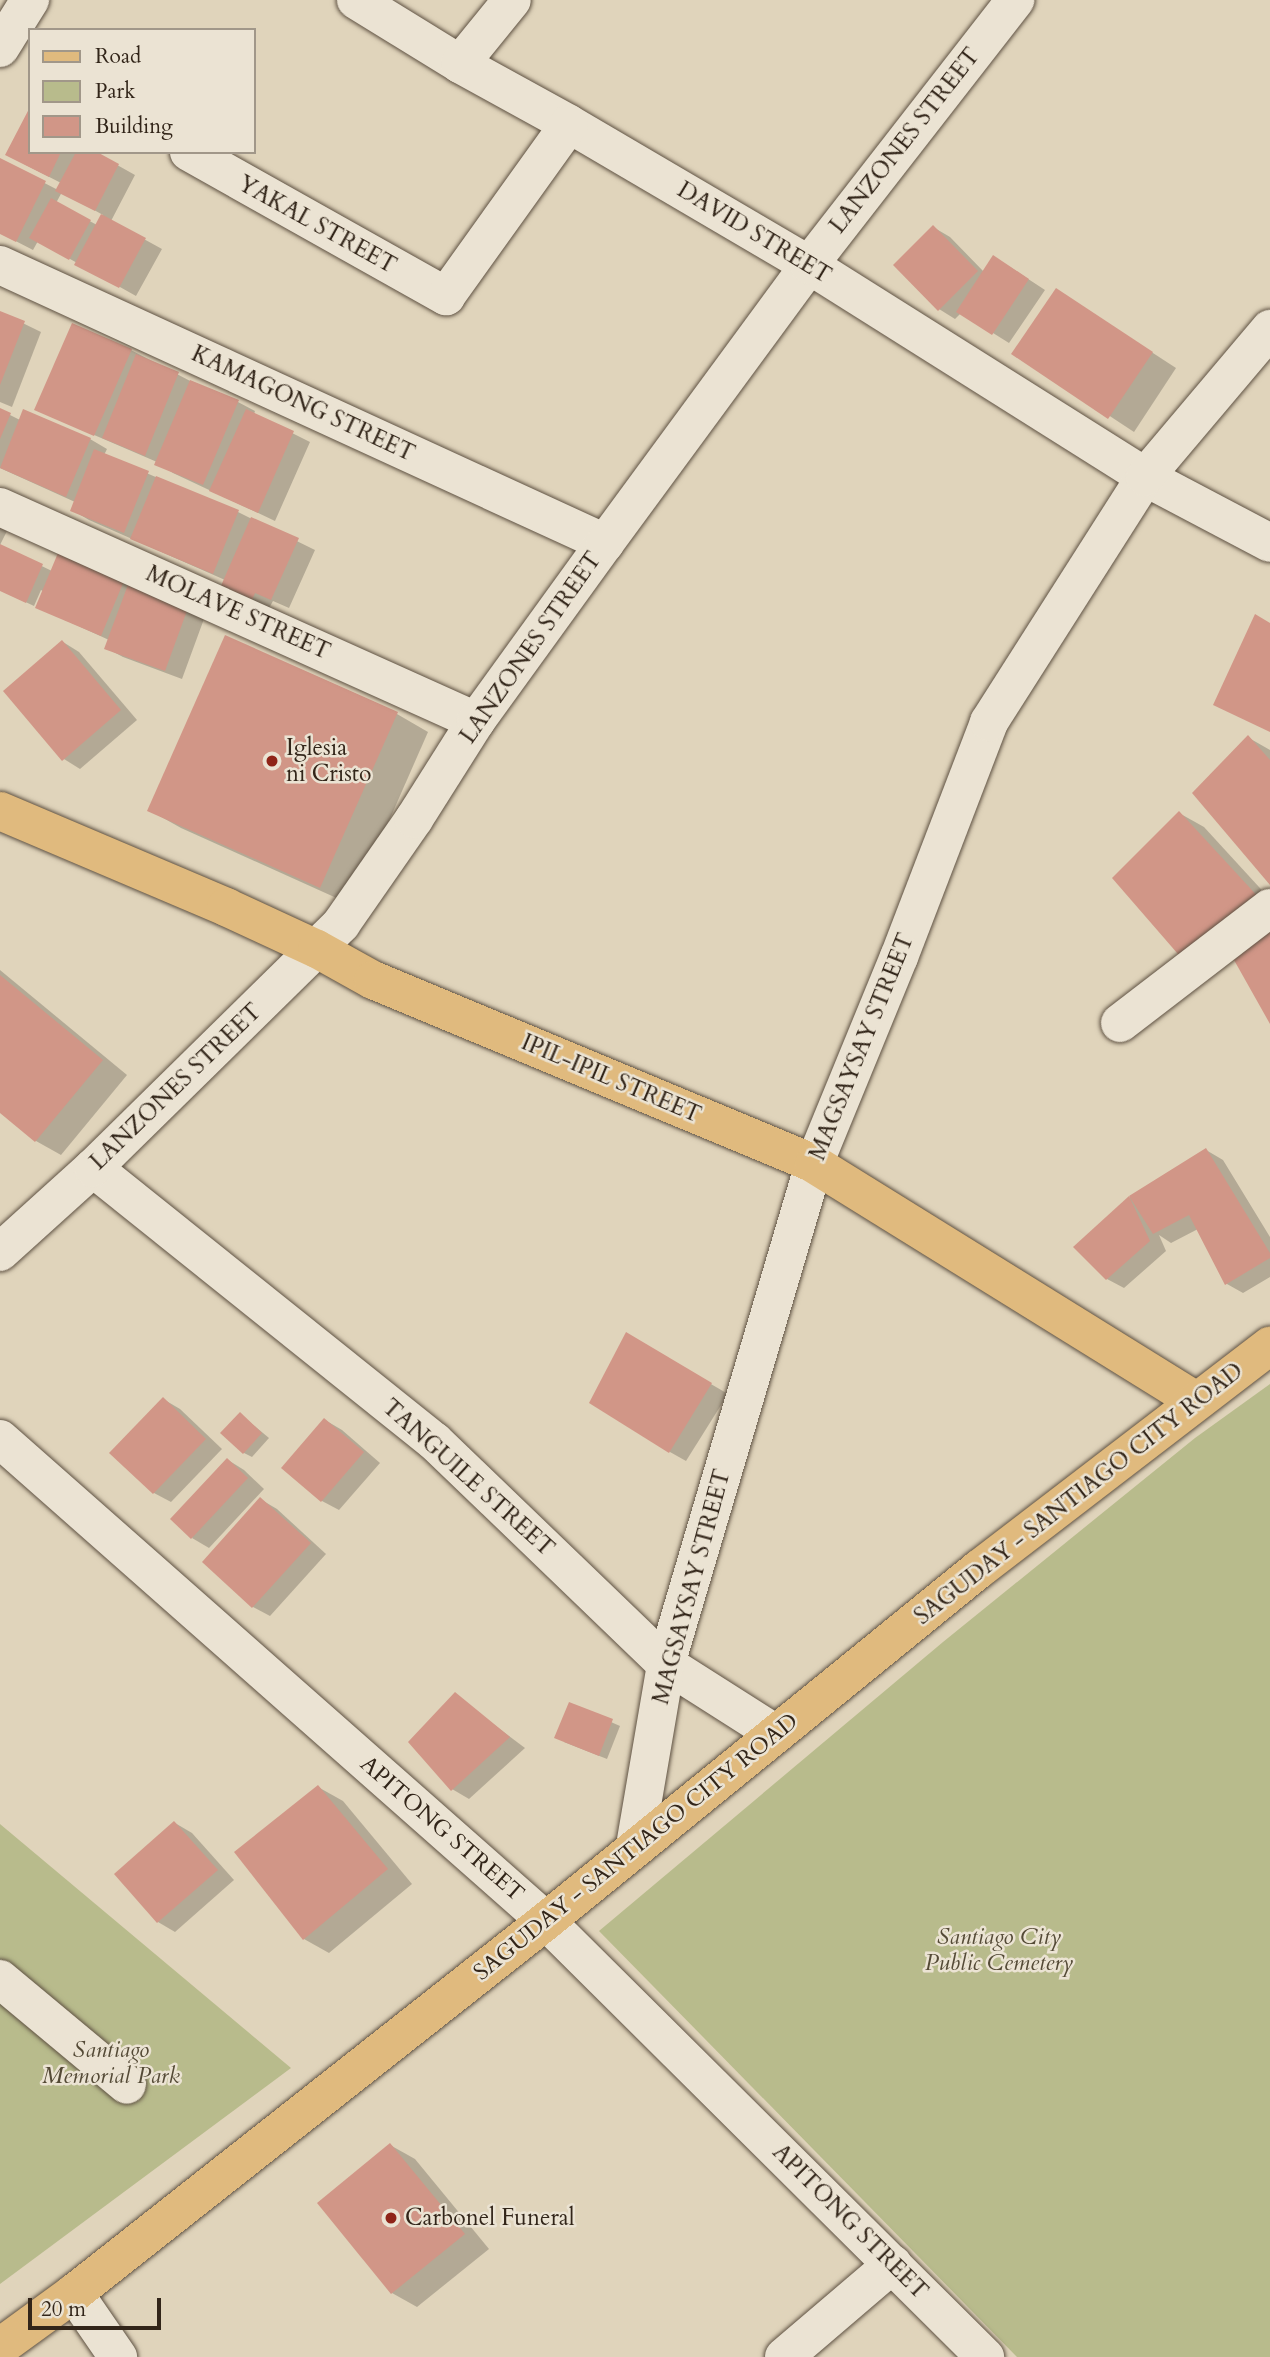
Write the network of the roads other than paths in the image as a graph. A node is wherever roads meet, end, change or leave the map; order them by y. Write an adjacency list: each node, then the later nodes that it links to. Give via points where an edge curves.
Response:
1 (30, 0): 5 (street)
2 (356, 0): 6 (street, DAVID STREET)
3 (512, 0): 6 (street)
4 (1015, 0): 10 (street, LANZONES STREET)
5 (8, 48)
6 (460, 64): 7 (street, DAVID STREET)
7 (569, 124): 8 (street, YAKAL STREET, via 446,296); 10 (street, DAVID STREET)
8 (193, 154)
9 (0, 265): 15 (street, KAMAGONG STREET)
10 (809, 265): 12 (street, DAVID STREET); 15 (street, LANZONES STREET)
11 (1270, 329): 12 (street, MAGSAYSAY STREET)
12 (1145, 477): 14 (street); 21 (street, MAGSAYSAY STREET, via 989,722)
13 (0, 507): 16 (street, MOLAVE STREET)
14 (1270, 542)
15 (605, 543): 16 (street, LANZONES STREET)
16 (476, 721): 19 (street, LANZONES STREET, via 414,820 341,924)
17 (0, 811): 19 (main road, IPIL-IPIL STREET)
18 (1270, 908): 20 (street)
19 (317, 949): 21 (main road, IPIL-IPIL STREET, via 373,980); 22 (street, LANZONES STREET)
20 (1120, 1023)
21 (814, 1164): 25 (main road, IPIL-IPIL STREET); 27 (street, MAGSAYSAY STREET)
22 (93, 1168): 23 (street, LANZONES STREET); 27 (street, TANGUILE STREET, via 435,1441)
23 (0, 1252)
24 (1270, 1346): 25 (main road, SAGUDAY - SANTIAGO CITY ROAD)
25 (1195, 1400): 28 (main road, SAGUDAY - SANTIAGO CITY ROAD)
26 (0, 1439): 30 (street, APITONG STREET)
27 (666, 1664): 28 (street, TANGUILE STREET); 29 (street, MAGSAYSAY STREET)
28 (776, 1734): 29 (main road, SAGUDAY - SANTIAGO CITY ROAD)
29 (635, 1846): 30 (main road, SAGUDAY - SANTIAGO CITY ROAD)
30 (546, 1921): 33 (street, APITONG STREET); 34 (main road, SAGUDAY - SANTIAGO CITY ROAD)
31 (0, 1979): 32 (street)
32 (127, 2085)
33 (892, 2264): 37 (street); 38 (street, APITONG STREET)
34 (74, 2292): 35 (main road, SAGUDAY - SANTIAGO CITY ROAD); 36 (street)
35 (0, 2347)
36 (118, 2357)
37 (784, 2357)
38 (985, 2357)

